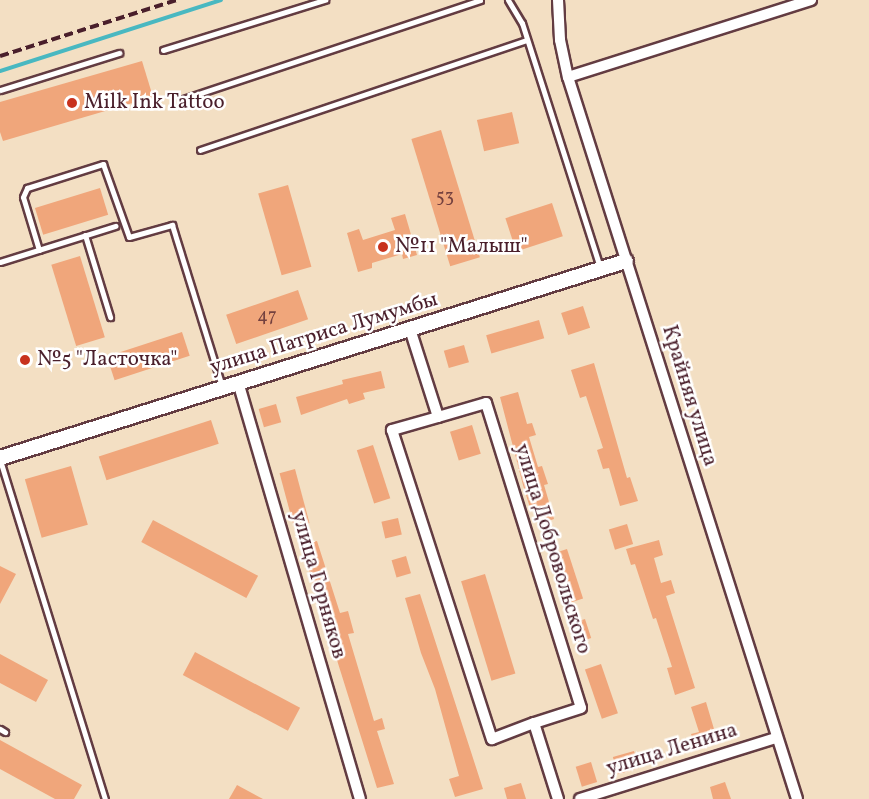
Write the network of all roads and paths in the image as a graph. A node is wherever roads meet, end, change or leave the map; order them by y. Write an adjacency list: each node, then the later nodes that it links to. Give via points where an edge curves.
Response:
1 (325, 0): 7 (lane)
2 (480, 0): 11 (lane)
3 (508, 0): 6 (lane)
4 (811, 0): 9 (street)
5 (558, 1): 9 (street, Крайняя улица, via 560,40)
6 (527, 40): 12 (lane); 18 (lane)
7 (163, 50)
8 (119, 53): 10 (lane)
9 (568, 77): 16 (street, Крайняя улица)
10 (0, 90)
11 (183, 99)
12 (200, 150)
13 (115, 226): 14 (lane)
14 (85, 235): 15 (lane); 19 (lane)
15 (39, 250): 17 (lane); 22 (lane, via 23,197 27,188 103,164 129,237 172,225)
16 (626, 261): 18 (street, улица Патриса Лумумбы); 26 (street, Крайняя улица)
17 (0, 262)
18 (600, 269): 20 (street, улица Патриса Лумумбы)
19 (110, 317)
20 (410, 329): 21 (street, улица Патриса Лумумбы); 23 (street)
21 (238, 382): 22 (street, улица Патриса Лумумбы); 28 (street, улица Горняков)
22 (222, 387): 24 (street, улица Патриса Лумумбы)
23 (438, 417): 25 (street, улица Добровольского, via 486,403 490,414 581,708); 25 (street, улица Добровольского, via 392,430 492,740)
24 (0, 459): 27 (lane)
25 (534, 723): 29 (street)
26 (777, 738): 30 (street, улица Ленина); 31 (street, Крайняя улица)
27 (105, 799)
28 (360, 799)
29 (558, 799)
30 (580, 799)
31 (797, 799)

